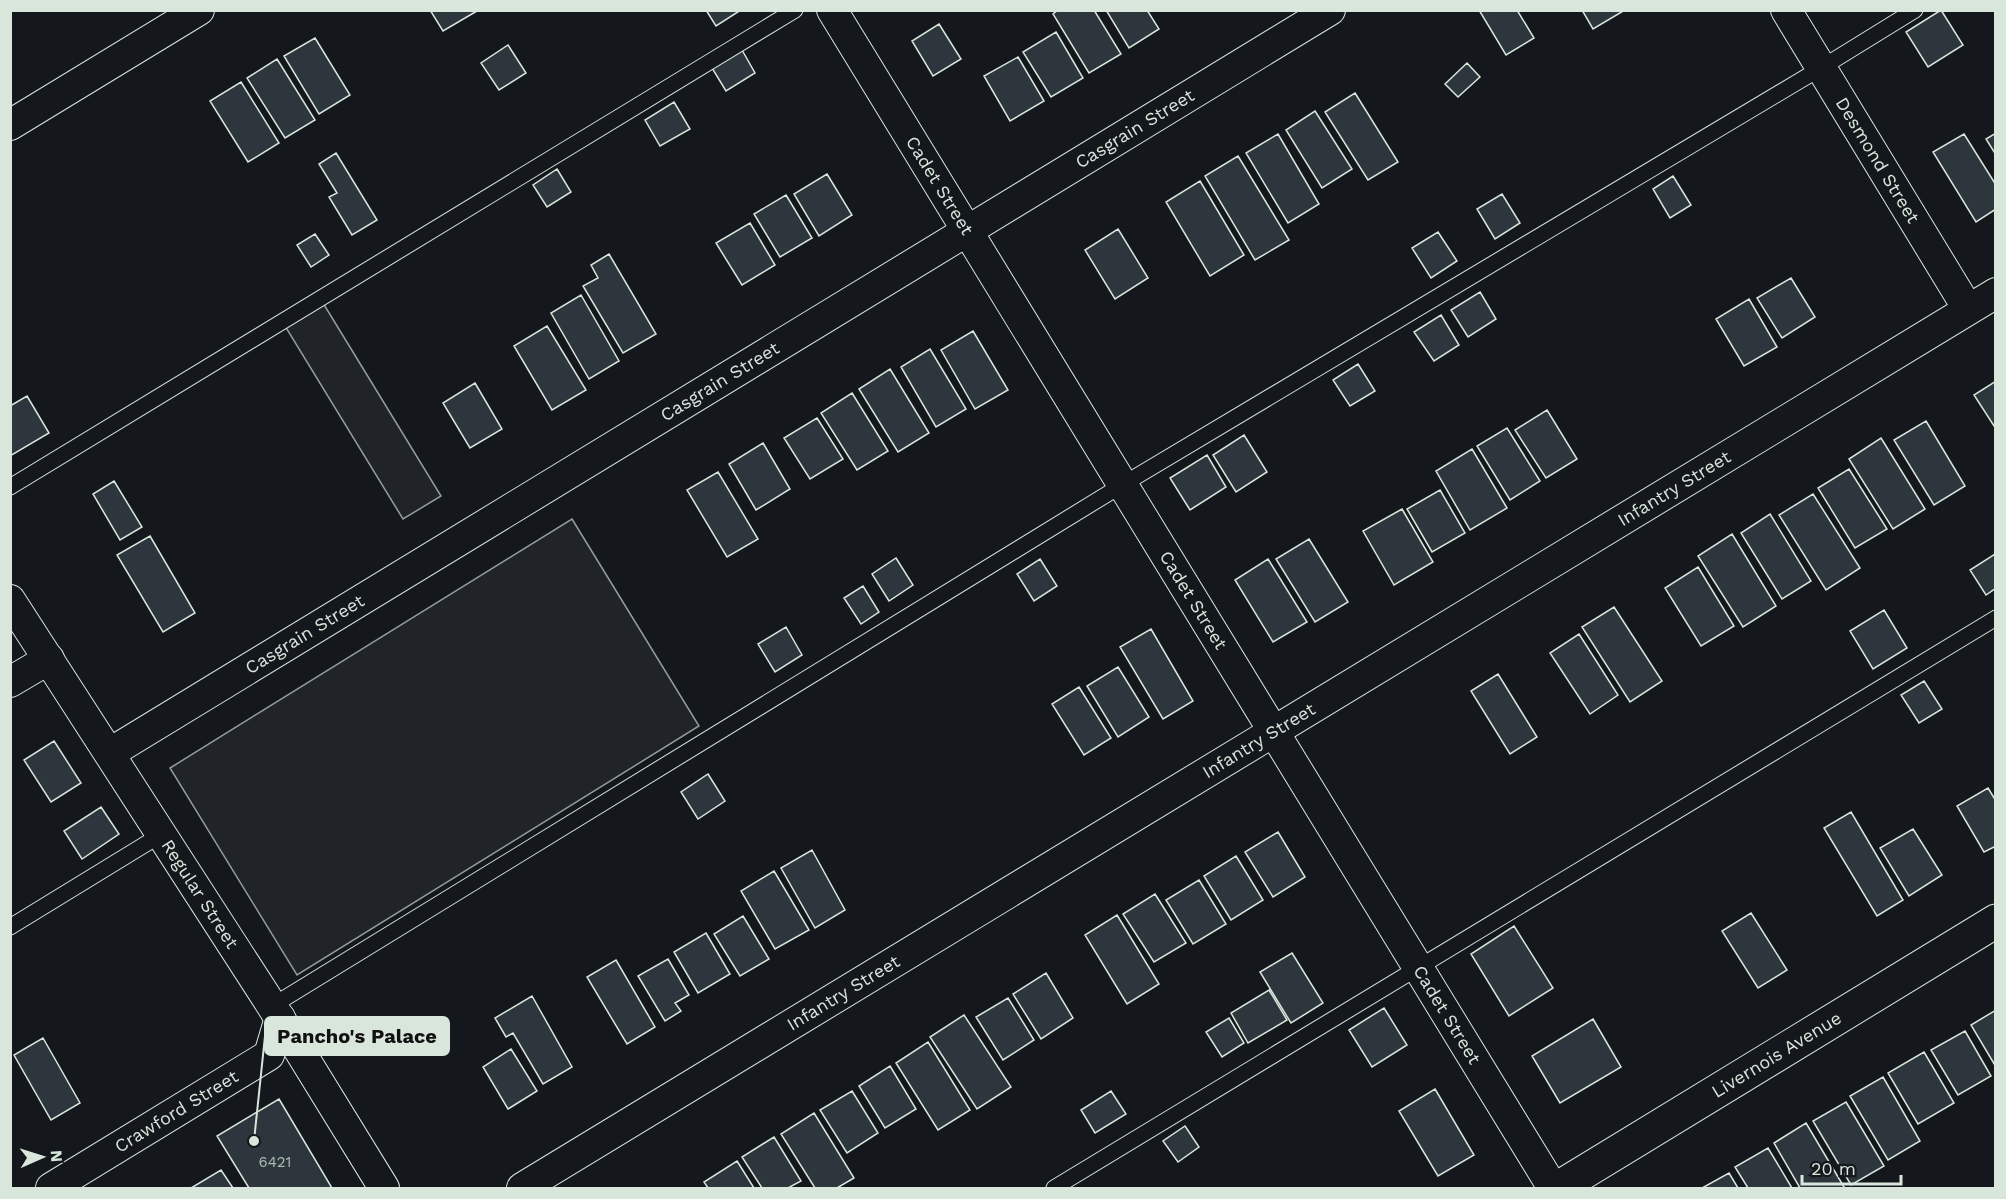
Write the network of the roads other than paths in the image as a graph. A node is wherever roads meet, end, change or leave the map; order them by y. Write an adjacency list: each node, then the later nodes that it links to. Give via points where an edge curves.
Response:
1 (199, 10): 8 (street)
2 (795, 10): 13 (lane)
3 (832, 10): 9 (street, Cadet Street)
4 (1330, 10): 9 (street, Casgrain Street)
5 (1786, 10): 7 (street, Desmond Street)
6 (1915, 10): 7 (lane)
7 (1821, 68): 11 (street, Desmond Street); 12 (lane)
8 (10, 125)
9 (967, 232): 12 (street, Cadet Street); 19 (street, Casgrain Street)
10 (1995, 293): 11 (street, Infantry Street)
11 (1968, 309): 18 (street, Infantry Street)
12 (1122, 485): 18 (street, Cadet Street); 24 (lane)
13 (10, 487)
14 (10, 600): 16 (street, Regular Street)
15 (1995, 618): 23 (lane)
16 (49, 659): 17 (street); 19 (street, Regular Street)
17 (10, 682)
18 (1273, 733): 23 (street, Cadet Street); 27 (street, Infantry Street)
19 (110, 753): 20 (street, Regular Street)
20 (162, 834): 22 (lane); 24 (street, Regular Street)
21 (1995, 921): 30 (main road, Livernois Avenue)
22 (10, 927)
23 (1417, 968): 28 (lane); 29 (street, Cadet Street)
24 (276, 1012): 25 (street, Crawford Street, via 268,1054); 26 (street, Regular Street)
25 (51, 1188)
26 (384, 1188)
27 (522, 1188)
28 (1054, 1188)
29 (1553, 1188)
30 (1558, 1188)

